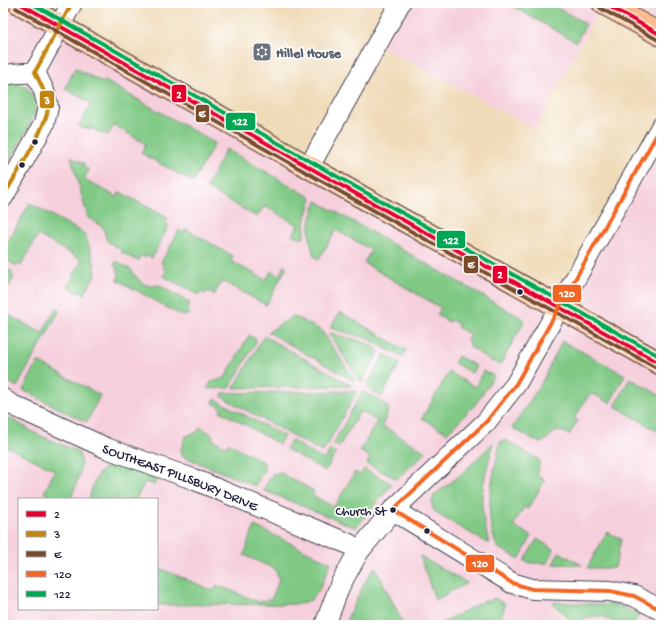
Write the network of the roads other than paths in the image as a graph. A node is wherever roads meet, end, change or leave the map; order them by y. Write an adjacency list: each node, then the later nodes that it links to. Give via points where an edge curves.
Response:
1 (19, 3): 5 (main road)
2 (72, 3): 5 (street)
3 (400, 3): 10 (street)
4 (602, 3): 6 (main road)
5 (59, 25): 7 (street); 10 (main road)
6 (661, 35)
7 (35, 72): 8 (street); 11 (street, via 48,107 44,124)
8 (3, 76)
9 (661, 127): 12 (street)
10 (309, 167): 12 (main road)
11 (3, 197)
12 (559, 308): 13 (main road); 15 (street, via 516,384 486,422)
13 (661, 364)
14 (3, 399): 16 (street, SOUTHEAST PILLSBURY DRIVE, via 106,448 193,479 349,544)
15 (393, 510): 16 (street); 17 (street, via 512,583 532,589 610,591 634,596)
16 (359, 551): 18 (street, via 340,585)
17 (661, 610)
18 (324, 625)

